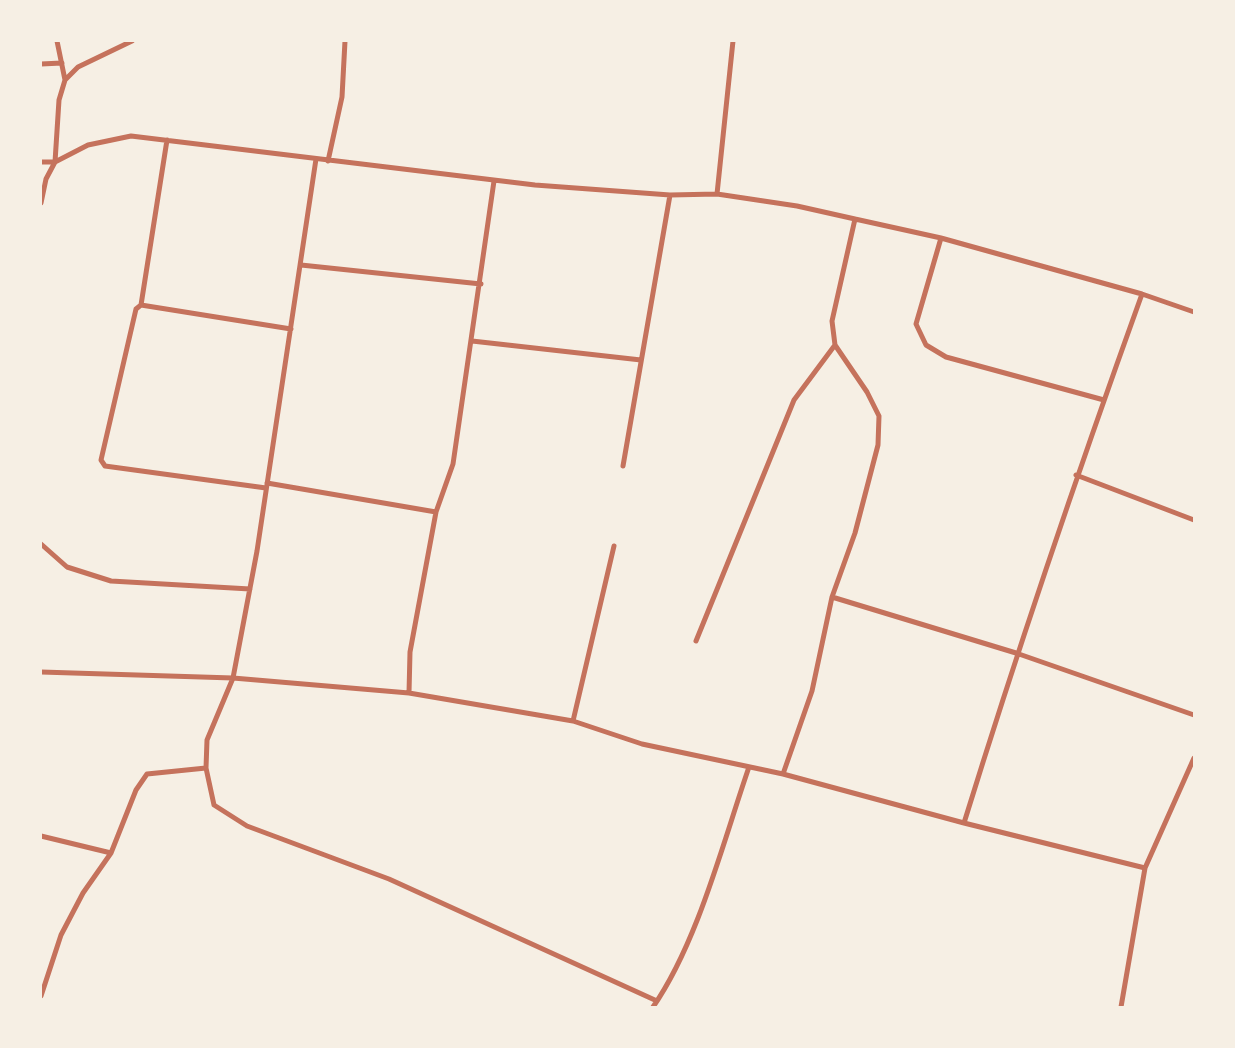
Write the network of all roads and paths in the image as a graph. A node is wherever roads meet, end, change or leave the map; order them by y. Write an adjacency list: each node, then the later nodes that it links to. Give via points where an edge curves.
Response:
1 (57, 41): 5 (street)
2 (132, 41): 7 (street, via 78,67)
3 (345, 41): 10 (street, via 342,97)
4 (733, 41): 14 (street)
5 (62, 63): 6 (street); 7 (street)
6 (41, 64)
7 (65, 80): 12 (street, via 59,100)
8 (167, 140): 9 (street); 12 (street, via 131,136 88,145); 22 (street)
9 (316, 159): 10 (street); 19 (street)
10 (328, 161): 13 (street)
11 (41, 162): 12 (street)
12 (54, 162): 16 (street)
13 (494, 181): 15 (street); 20 (street)
14 (718, 194): 15 (street); 17 (street)
15 (670, 195): 27 (street)
16 (41, 203)
17 (854, 219): 18 (street); 26 (street, via 832,321)
18 (941, 238): 21 (street); 28 (street, via 916,324 926,345 946,357)
19 (300, 265): 20 (street); 24 (street)
20 (481, 284): 25 (street)
21 (1142, 294): 23 (street); 28 (street)
22 (140, 305): 24 (street); 31 (street, via 136,309 101,460 106,466)
23 (1194, 312)
24 (291, 329): 31 (street)
25 (472, 341): 27 (street); 32 (street, via 453,464)
26 (835, 345): 37 (street, via 879,416 878,445 870,482); 38 (street, via 794,400)
27 (641, 360): 29 (street)
28 (1104, 400): 30 (street)
29 (623, 466)
30 (1076, 475): 33 (street); 39 (street)
31 (267, 486): 32 (street); 36 (street)
32 (436, 512): 42 (street, via 410,652)
33 (1194, 520)
34 (41, 544): 36 (street, via 66,567 111,581)
35 (614, 546): 44 (street)
36 (250, 589): 41 (street)
37 (832, 597): 39 (street); 48 (street, via 812,690)
38 (696, 641)
39 (1016, 652): 43 (street); 49 (street)
40 (41, 672): 41 (street)
41 (232, 678): 42 (street); 47 (street, via 207,740)
42 (408, 694): 44 (street)
43 (1194, 715)
44 (573, 721): 46 (street, via 642,744)
45 (1194, 758): 52 (street)
46 (749, 767): 48 (street); 54 (street, via 700,910 677,967)
47 (206, 768): 51 (street, via 148,774 136,790); 54 (street, via 214,805 247,826 389,879)
48 (783, 774): 49 (street)
49 (964, 823): 52 (street)
50 (41, 836): 51 (street)
51 (111, 853): 53 (street, via 82,893 61,935)
52 (1145, 868): 56 (street)
53 (41, 996)
54 (658, 1001): 55 (street)
55 (653, 1007)
56 (1120, 1007)

